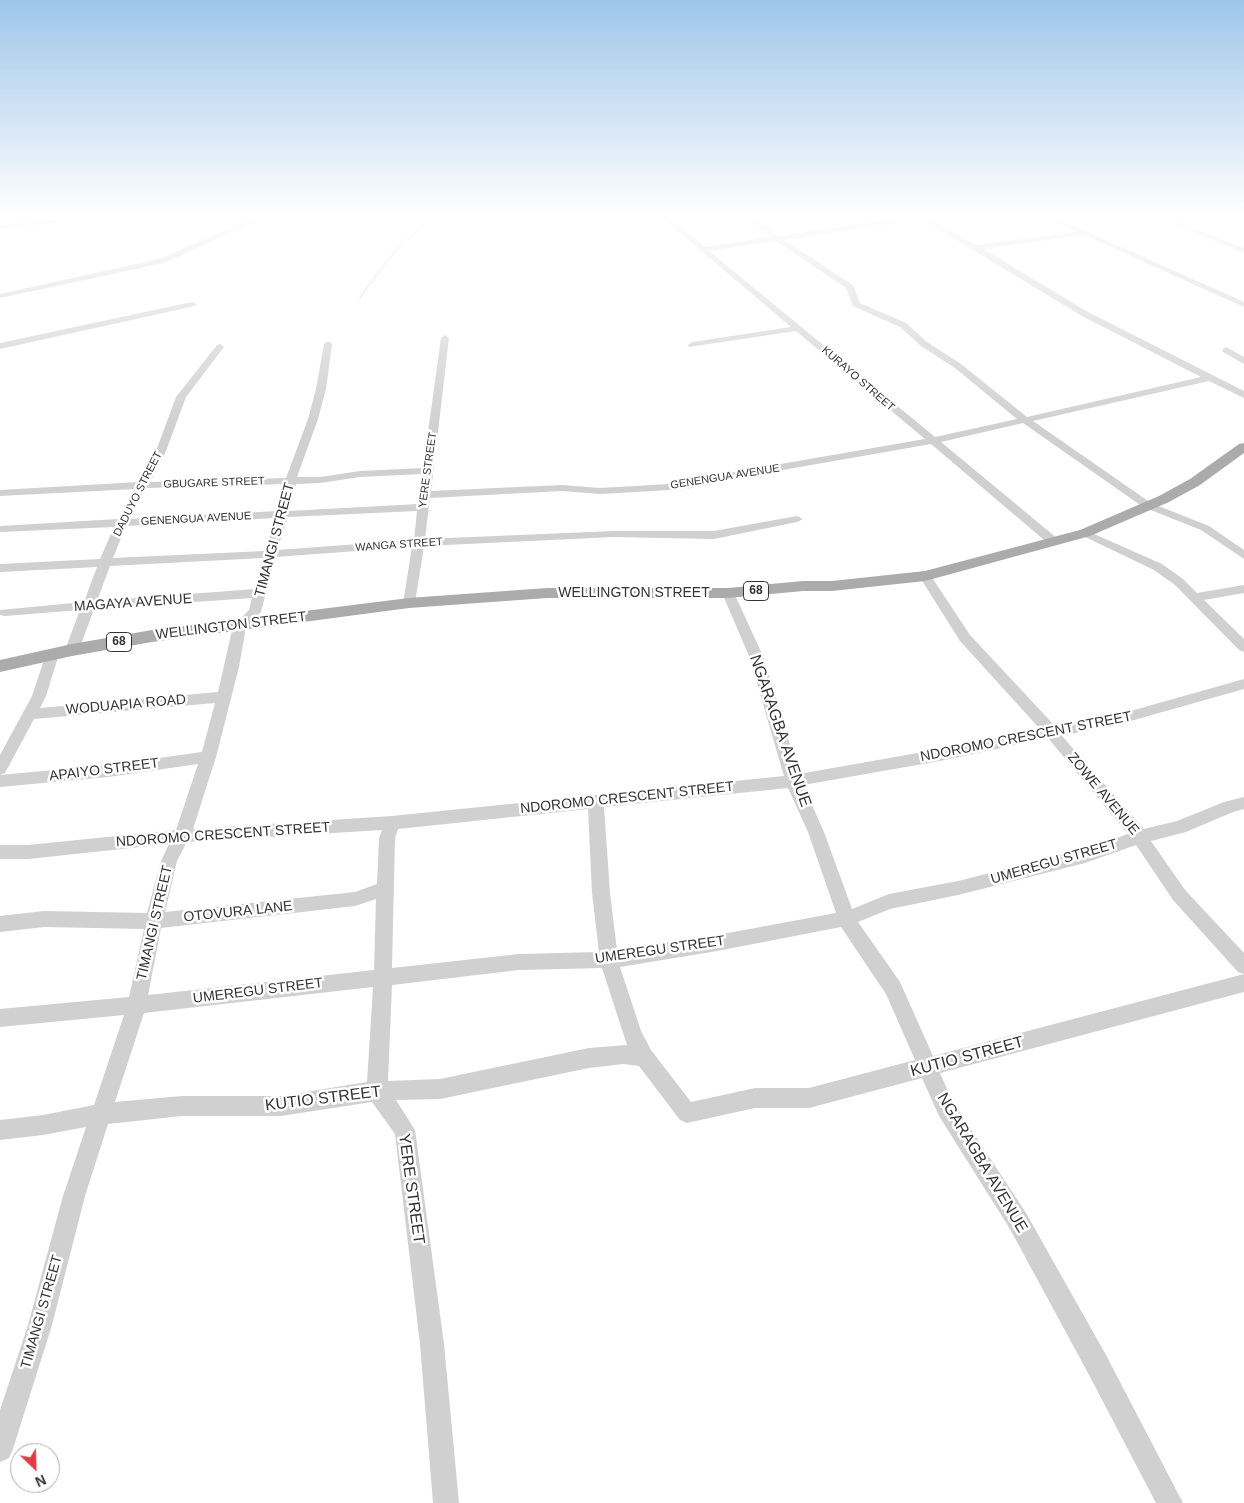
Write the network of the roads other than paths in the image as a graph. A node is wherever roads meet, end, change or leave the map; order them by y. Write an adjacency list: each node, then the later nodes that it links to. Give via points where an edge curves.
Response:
1 (50, 285): 6 (street)
2 (748, 285): 9 (street, KURAYO STREET)
3 (847, 285): 19 (street, via 856,304 903,326)
4 (1040, 285): 17 (street, via 1085,314)
5 (1198, 285): 8 (street)
6 (0, 296)
7 (192, 304): 13 (street)
8 (1244, 305)
9 (798, 328): 12 (street); 20 (street, KURAYO STREET)
10 (445, 338): 22 (street, YERE STREET)
11 (328, 344): 23 (street, TIMANGI STREET, via 313,419)
12 (692, 345)
13 (0, 346)
14 (220, 347): 24 (street, DADUYO STREET, via 181,397 161,451)
15 (1226, 350): 16 (street)
16 (1244, 361)
17 (1208, 378): 18 (street); 19 (street, GENENGUA AVENUE)
18 (1244, 395)
19 (1026, 421): 20 (street, GENENGUA AVENUE); 27 (street)
20 (933, 441): 26 (street, GENENGUA AVENUE, via 700,481 688,486); 34 (street, KURAYO STREET)
21 (1244, 448): 27 (main road, WELLINGTON STREET / 68, via 1195,482)
22 (427, 471): 23 (street, GBUGARE STREET); 26 (street, YERE STREET)
23 (291, 480): 24 (street, GBUGARE STREET); 29 (street, TIMANGI STREET)
24 (142, 485): 25 (street, GBUGARE STREET); 31 (street, DADUYO STREET)
25 (0, 493)
26 (426, 495): 28 (street, YERE STREET)
27 (1147, 505): 33 (main road, WELLINGTON STREET / 68); 37 (street, via 1205,528)
28 (423, 507): 29 (street, GENENGUA AVENUE); 35 (street, YERE STREET)
29 (283, 514): 31 (street, GENENGUA AVENUE); 36 (street, TIMANGI STREET)
30 (796, 519): 35 (street, WANGA STREET, via 714,535 614,534)
31 (122, 522): 32 (street, GENENGUA AVENUE); 38 (street, DADUYO STREET)
32 (0, 529)
33 (1085, 534): 34 (main road, WELLINGTON STREET / 68); 44 (street, via 1158,567)
34 (1054, 542): 40 (main road, WELLINGTON STREET / 68)
35 (419, 543): 36 (street, WANGA STREET); 45 (street, YERE STREET)
36 (270, 554): 38 (street, WANGA STREET); 42 (street, TIMANGI STREET)
37 (1244, 555)
38 (105, 562): 39 (street, WANGA STREET); 46 (street, DADUYO STREET)
39 (0, 568)
40 (925, 576): 43 (main road, WELLINGTON STREET / 68); 56 (street, ZOWE AVENUE, via 965,638)
41 (1244, 589): 44 (street)
42 (260, 593): 46 (street, MAGAYA AVENUE); 48 (street, TIMANGI STREET, via 255,612)
43 (728, 593): 45 (main road, WELLINGTON STREET / 68, via 547,593); 60 (street, NGARAGBA AVENUE, via 756,656)
44 (1196, 597): 49 (street)
45 (409, 603): 48 (main road, WELLINGTON STREET / 68)
46 (87, 607): 47 (street, MAGAYA AVENUE); 50 (street, DADUYO STREET)
47 (5, 612)
48 (240, 626): 50 (main road, WELLINGTON STREET / 68, via 152,636); 54 (street, TIMANGI STREET)
49 (1244, 647)
50 (72, 650): 51 (main road, WELLINGTON STREET / 68)
51 (52, 654): 52 (main road, WELLINGTON STREET / 68); 55 (street, via 39,696)
52 (0, 666)
53 (1244, 684): 56 (street, NDOROMO CRESCENT STREET, via 1127,717)
54 (224, 697): 55 (street, WODUAPIA ROAD); 57 (street, TIMANGI STREET)
55 (29, 714): 58 (street)
56 (1052, 733): 60 (street, NDOROMO CRESCENT STREET); 65 (street, ZOWE AVENUE)
57 (208, 757): 59 (street, APAIYO STREET); 64 (street, TIMANGI STREET)
58 (0, 769)
59 (0, 781)
60 (794, 781): 61 (street, NDOROMO CRESCENT STREET); 68 (street, NGARAGBA AVENUE)
61 (596, 802): 63 (street, NDOROMO CRESCENT STREET); 71 (street)
62 (1244, 803): 65 (street, UMEREGU STREET, via 1180,827)
63 (392, 822): 64 (street, NDOROMO CRESCENT STREET); 67 (street, via 387,838)
64 (182, 836): 66 (street, NDOROMO CRESCENT STREET); 69 (street, TIMANGI STREET, via 169,861)
65 (1140, 837): 68 (street, UMEREGU STREET, via 1085,856 889,902); 72 (street, ZOWE AVENUE, via 1179,895)
66 (0, 852)
67 (385, 888): 69 (street, OTOVURA LANE, via 355,899); 73 (street)
68 (848, 918): 71 (street, UMEREGU STREET); 78 (street, NGARAGBA AVENUE, via 848,924 893,988)
69 (154, 921): 70 (street, OTOVURA LANE, via 44,919); 75 (street, TIMANGI STREET)
70 (0, 924)
71 (609, 960): 73 (street, UMEREGU STREET, via 519,962); 77 (street, via 632,1034)
72 (1244, 966)
73 (383, 976): 75 (street, UMEREGU STREET); 79 (street)
74 (1244, 983): 78 (street, KUTIO STREET)
75 (137, 1005): 76 (street, UMEREGU STREET); 80 (street, TIMANGI STREET)
76 (0, 1018)
77 (644, 1057): 78 (street, KUTIO STREET, via 687,1113 755,1098 809,1098); 79 (street, KUTIO STREET, via 623,1054 589,1058 440,1089)
78 (928, 1067): 84 (street, NGARAGBA AVENUE, via 946,1109 1022,1229)
79 (377, 1091): 80 (street, KUTIO STREET, via 281,1106 182,1106); 83 (street, YERE STREET, via 405,1130 432,1344)
80 (102, 1114): 81 (street, KUTIO STREET); 82 (street, TIMANGI STREET, via 74,1196 40,1325)
81 (0, 1130)
82 (0, 1449)
83 (446, 1503)
84 (1170, 1503)

